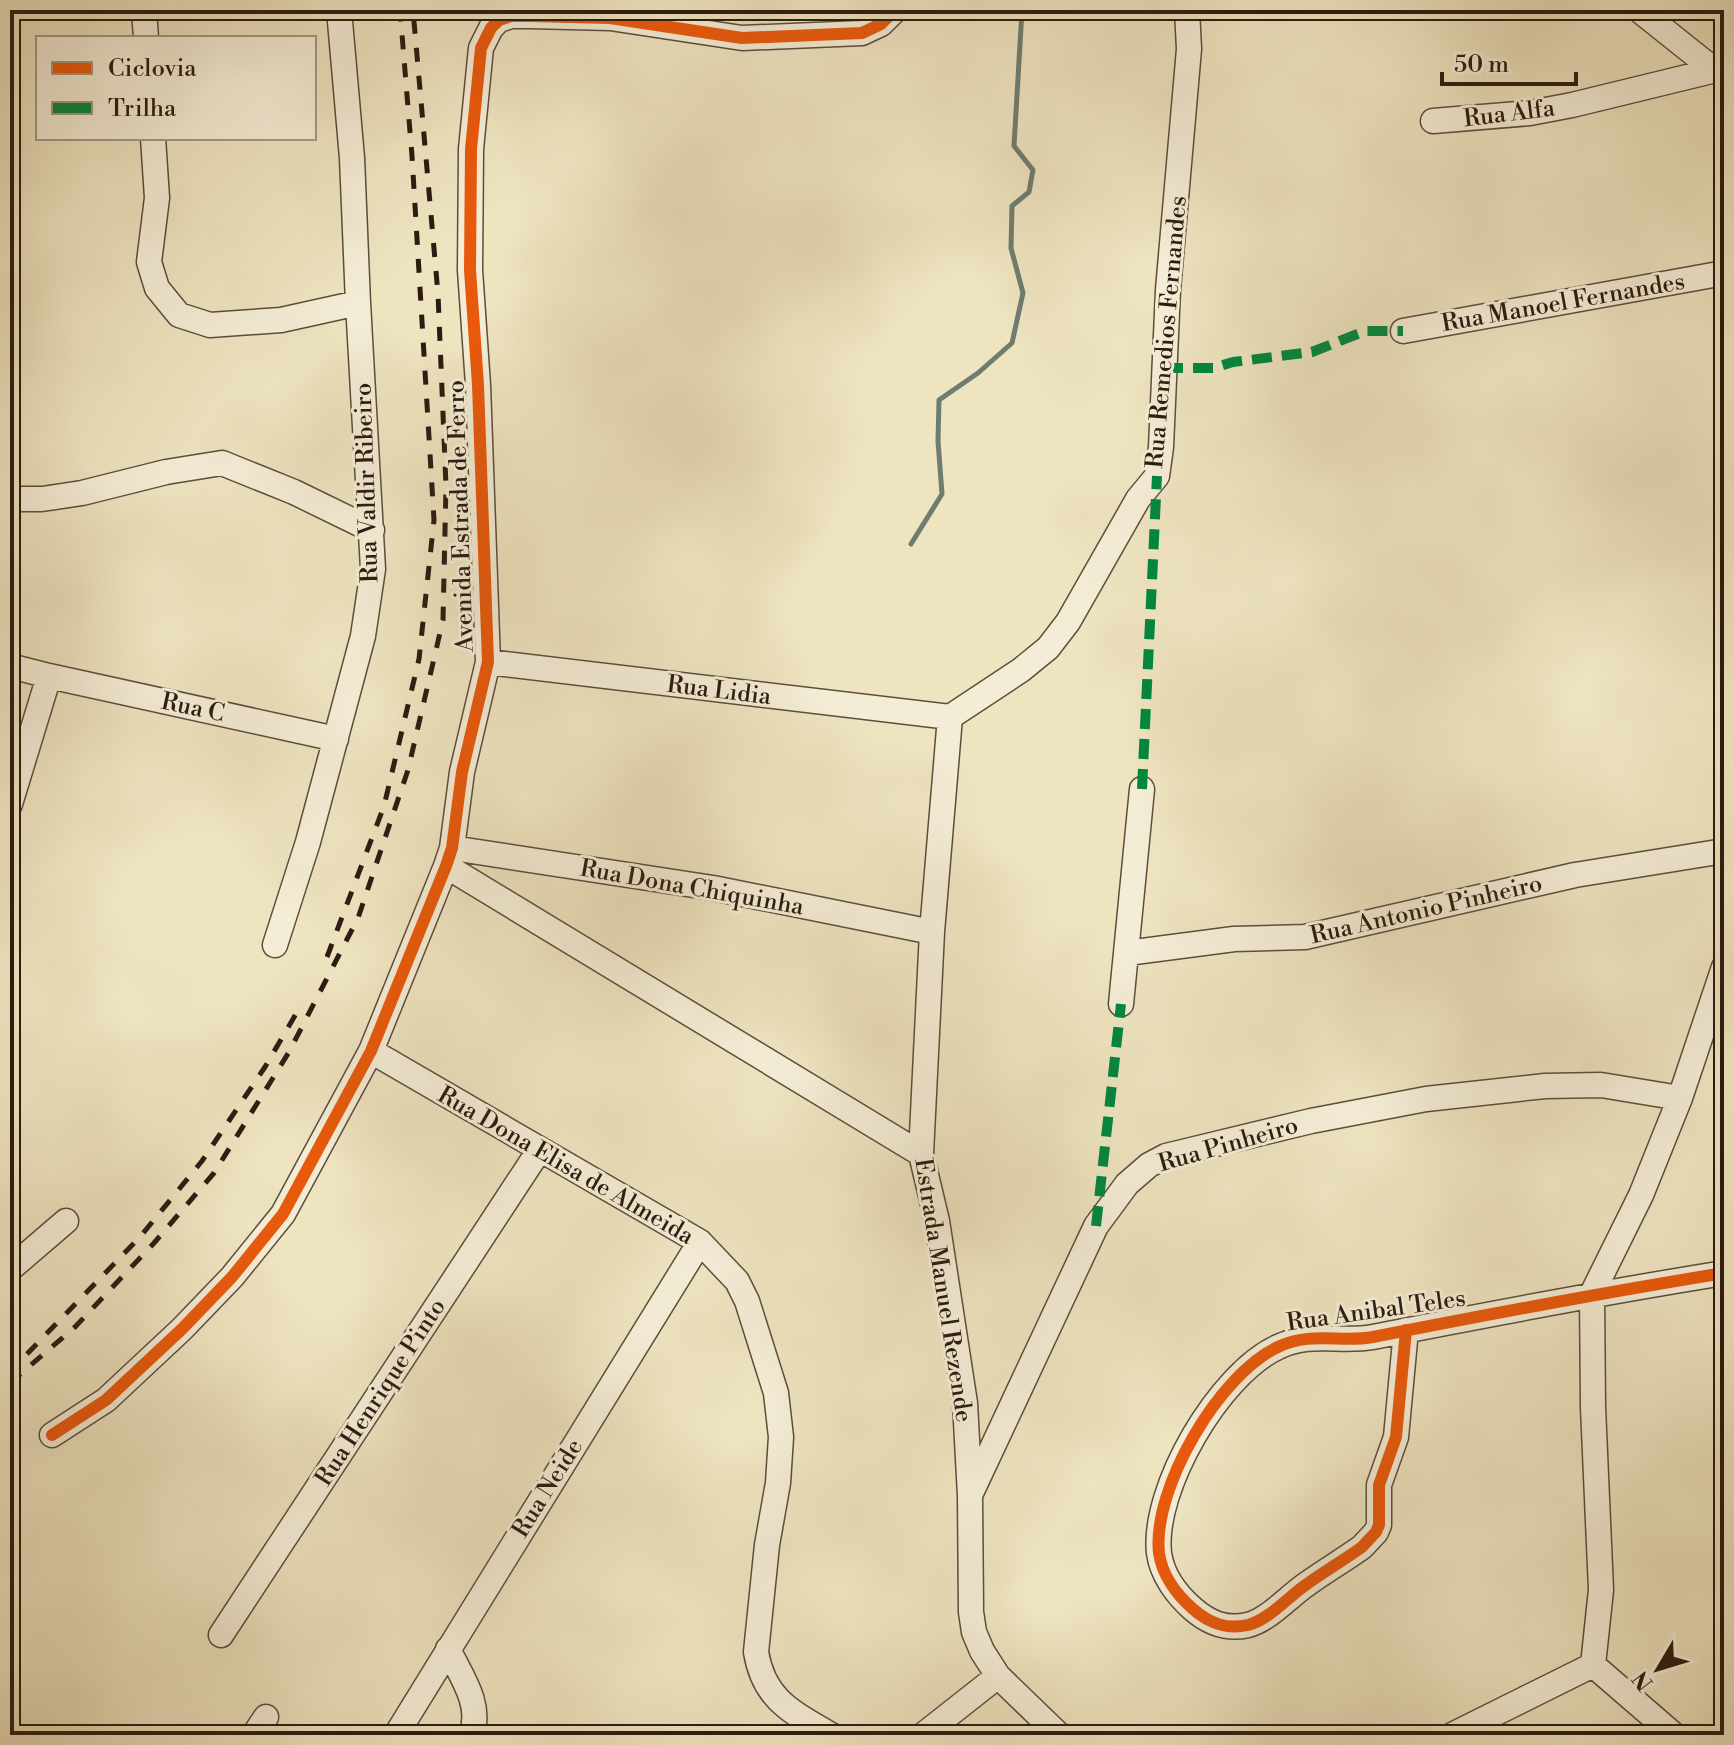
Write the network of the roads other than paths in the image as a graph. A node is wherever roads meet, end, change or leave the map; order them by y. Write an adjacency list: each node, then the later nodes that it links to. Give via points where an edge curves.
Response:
1 (144, 10): 6 (street)
2 (339, 10): 11 (street, Rua Valdir Ribeiro)
3 (895, 10): 15 (street, Avenida Estrada de Ferro, via 862,33 742,38 610,18 530,16 511,16 491,28 481,48 471,149 470,270)
4 (1187, 10): 18 (street, Rua Remedios Fernandes, via 1189,49 1157,476 1048,648)
5 (1639, 10): 7 (street)
6 (146, 36)
7 (1718, 68): 8 (street, Rua Alfa, via 1530,113)
8 (1433, 121)
9 (153, 140): 11 (street, via 157,198 149,262 157,288 179,315 210,325 281,320)
10 (1724, 273): 12 (street, Rua Manoel Fernandes)
11 (358, 303): 14 (street, Rua Valdir Ribeiro)
12 (1403, 331)
13 (10, 499): 14 (street, via 82,493 222,463)
14 (372, 530): 19 (street, Rua Valdir Ribeiro, via 373,569 363,636)
15 (488, 662): 18 (street, Rua Lidia); 23 (street, Avenida Estrada de Ferro)
16 (10, 666): 17 (street, Rua C)
17 (49, 676): 19 (street, Rua C); 21 (street)
18 (950, 717): 24 (street, Estrada Manuel Rezende)
19 (336, 739): 25 (street, Rua Valdir Ribeiro)
20 (1142, 789): 26 (street)
21 (10, 804)
22 (1724, 851): 26 (street, Rua Antonio Pinheiro, via 1575,875 1305,937 1234,939)
23 (449, 857): 24 (street, Rua Dona Chiquinha, via 713,888); 29 (street, Avenida Estrada de Ferro); 32 (street)
24 (932, 932): 32 (street, Estrada Manuel Rezende)
25 (275, 945)
26 (1127, 953): 28 (street)
27 (1724, 967): 30 (street)
28 (1121, 1004)
29 (371, 1051): 31 (street, Rua Dona Elisa de Almeida); 39 (street, Avenida Estrada de Ferro, via 283,1214 232,1277 106,1400)
30 (1680, 1098): 37 (street, via 1641,1195); 40 (street, Rua Pinheiro, via 1601,1085 1426,1099 1311,1121 1166,1156 1149,1165 1127,1184 1096,1226)
31 (540, 1149): 34 (street, Rua Dona Elisa de Almeida); 41 (street, Rua Henrique Pinto)
32 (921, 1154): 40 (street, Estrada Manuel Rezende, via 937,1221 965,1403)
33 (66, 1221): 35 (street)
34 (700, 1242): 42 (street, Rua Neide); 47 (street, Rua Dona Elisa de Almeida, via 737,1281 776,1393 781,1437 759,1667 786,1709)
35 (10, 1269)
36 (1724, 1273): 37 (street, Rua Anibal Teles)
37 (1592, 1294): 38 (street, Rua Anibal Teles); 43 (street, via 1601,1590)
38 (1406, 1330): 38 (street, Rua Anibal Teles, via 1368,1338 1307,1337 1276,1347 1229,1385 1189,1447 1159,1528 1159,1556 1168,1579 1205,1619 1228,1628 1251,1624 1376,1532 1379,1485 1396,1437)
39 (52, 1435)
40 (970, 1496): 44 (street, Estrada Manuel Rezende, via 974,1632)
41 (221, 1635)
42 (448, 1649): 45 (street, Rua Neide); 46 (street, via 475,1708)
43 (1593, 1665): 50 (street); 51 (street)
44 (998, 1676): 48 (street); 49 (street, Estrada Manuel Rezende)
45 (396, 1735)
46 (471, 1735)
47 (831, 1735)
48 (923, 1735)
49 (1059, 1735)
50 (1452, 1735)
51 (1674, 1735)

